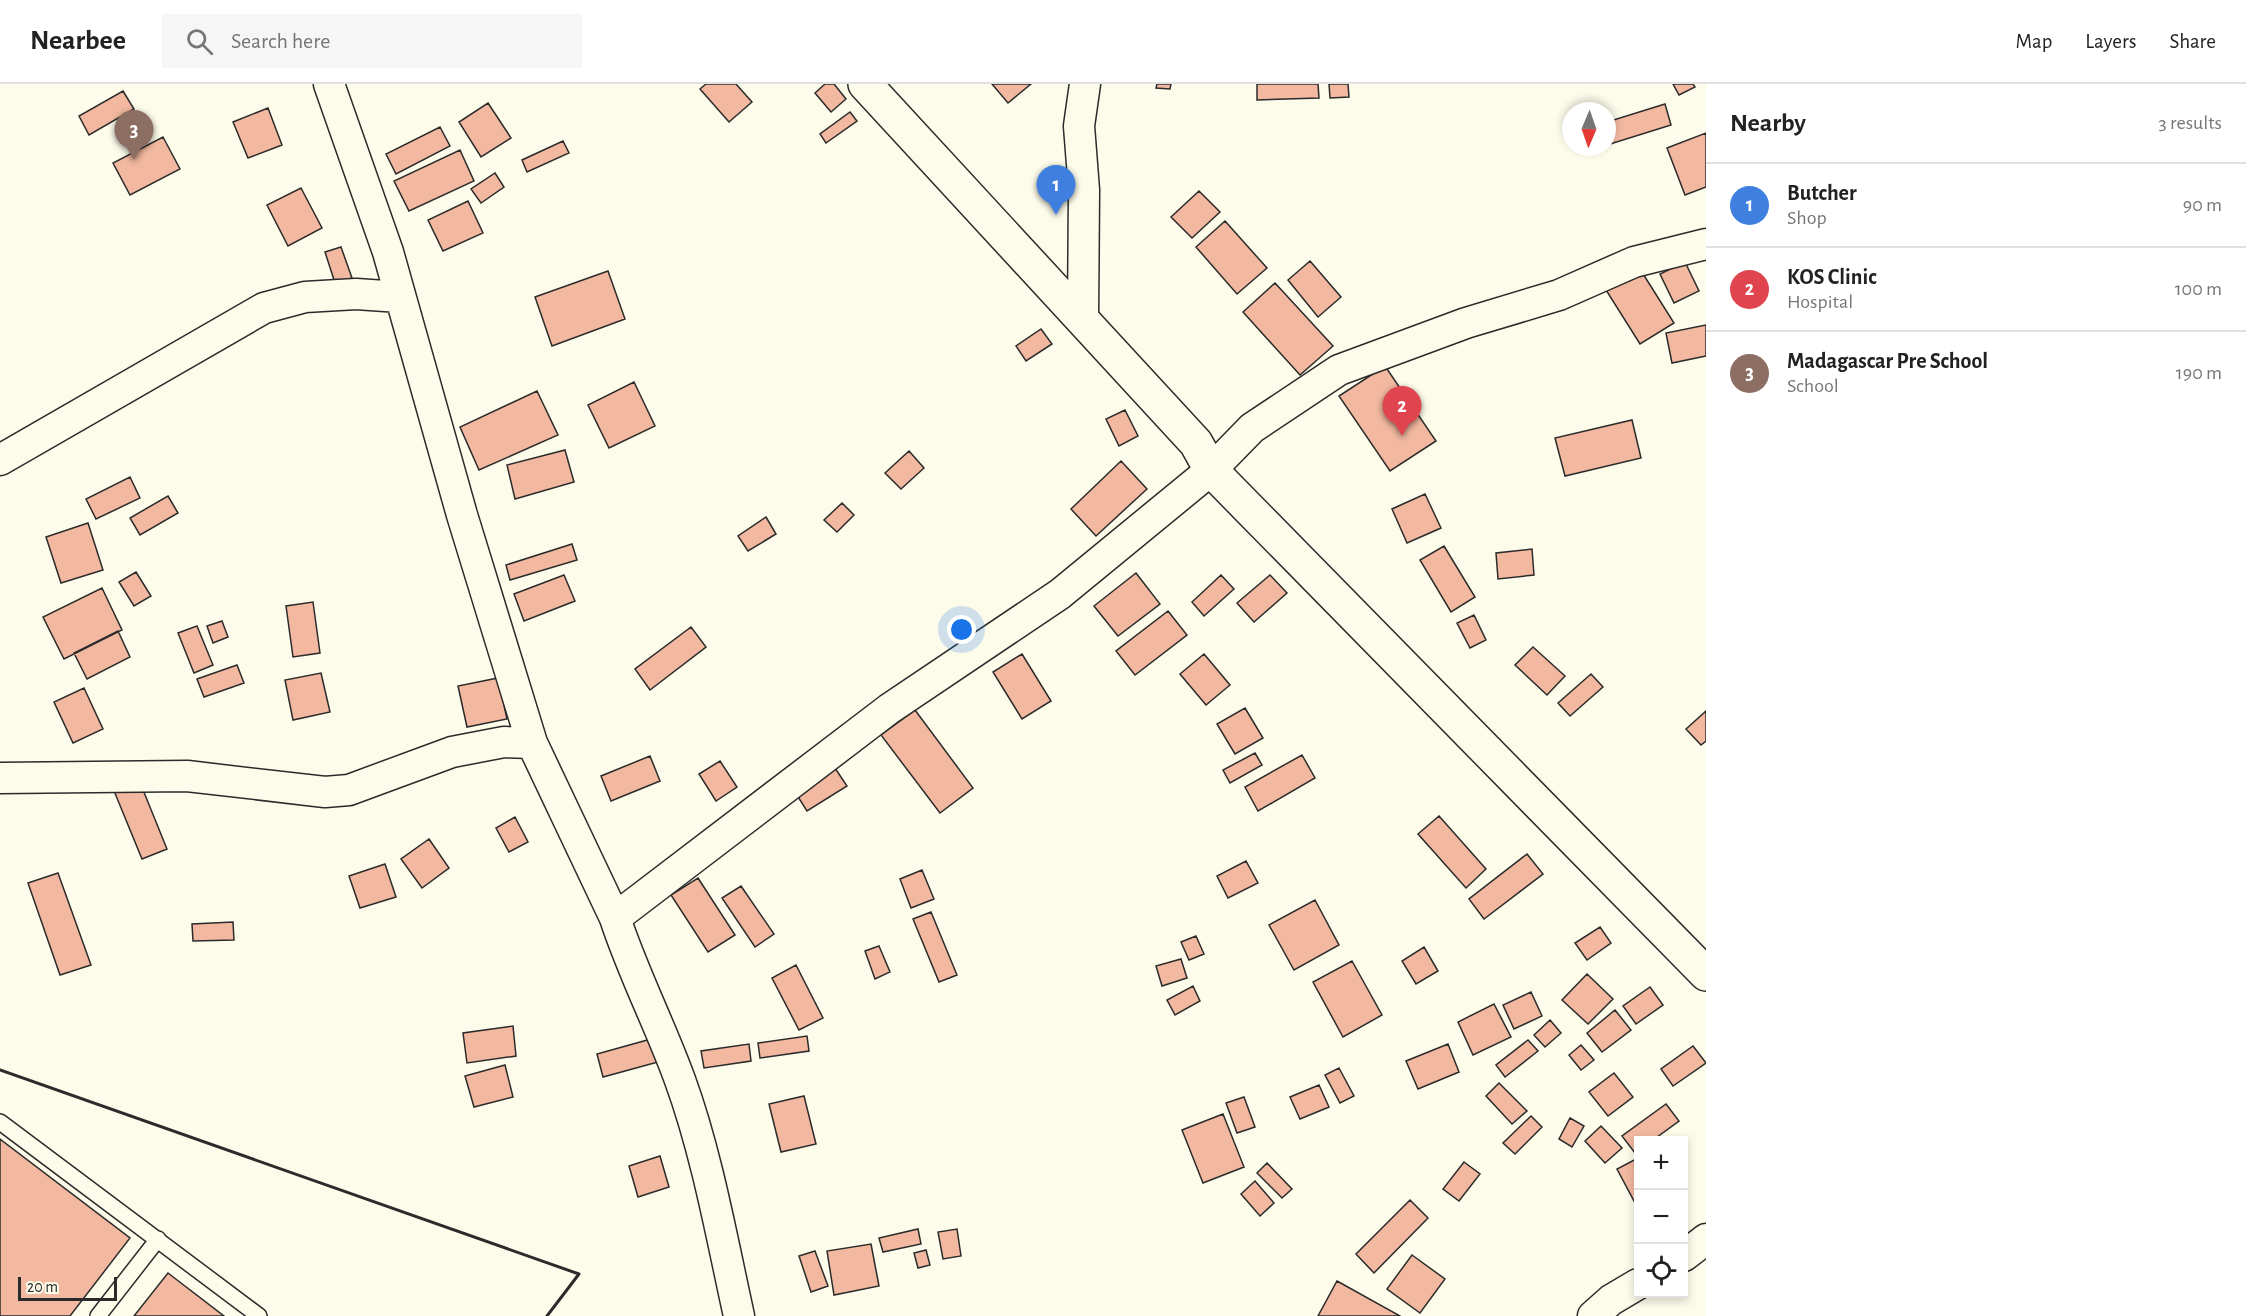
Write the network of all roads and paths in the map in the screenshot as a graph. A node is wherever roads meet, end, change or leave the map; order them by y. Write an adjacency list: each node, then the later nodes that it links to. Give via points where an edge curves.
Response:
1 (329, 84): 5 (street)
2 (865, 84): 6 (street)
3 (1085, 84): 6 (street, via 1079,126 1084,190)
4 (1706, 244): 8 (street, via 1634,262 1559,295 1466,323 1339,370 1252,428)
5 (400, 297): 7 (street, via 306,297 264,308); 9 (street)
6 (1083, 320): 8 (street, via 1196,443)
7 (0, 460)
8 (1211, 470): 11 (street, via 1060,594 889,709); 12 (street)
9 (532, 743): 10 (street, via 504,742 452,752 349,790 325,792 187,776); 11 (street)
10 (0, 778)
11 (615, 918): 20 (street, via 680,1080)
12 (1706, 974)
13 (0, 1122): 14 (lane)
14 (158, 1239): 18 (lane); 19 (lane)
15 (1706, 1239): 16 (street)
16 (1688, 1252)
17 (1634, 1286): 21 (street)
18 (98, 1316)
19 (260, 1316)
20 (739, 1316)
21 (1593, 1316)

